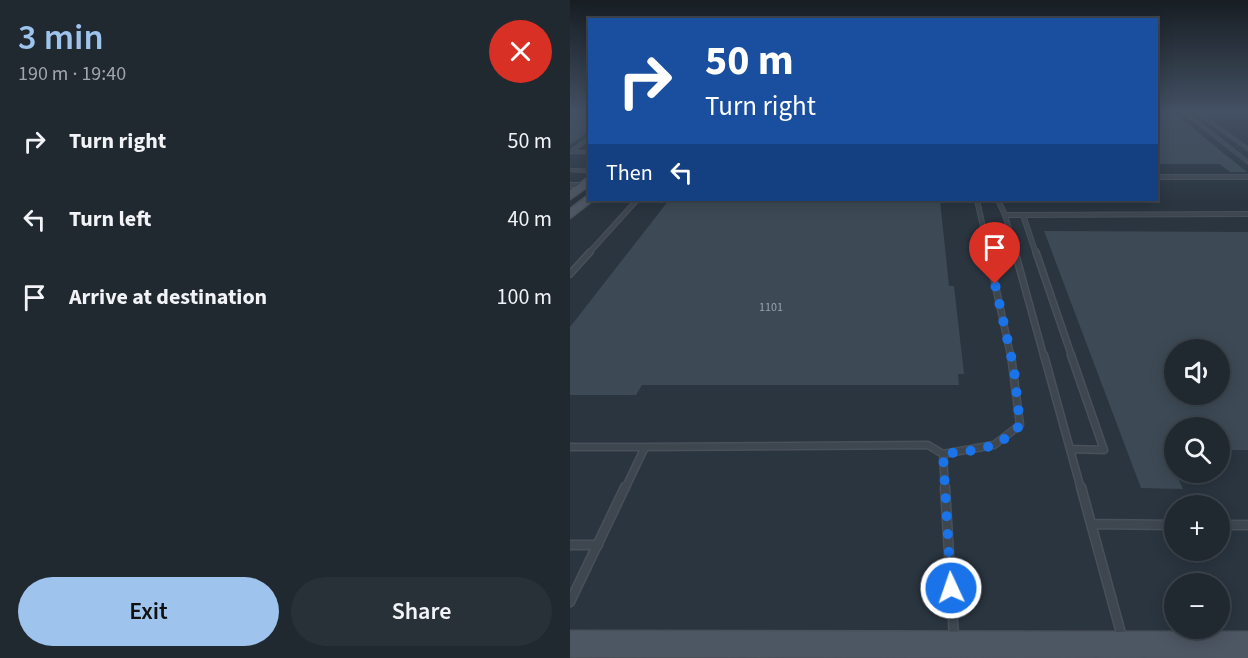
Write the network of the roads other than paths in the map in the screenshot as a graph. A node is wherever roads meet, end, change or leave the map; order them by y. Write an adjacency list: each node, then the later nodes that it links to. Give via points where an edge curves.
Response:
1 (585, 142): 3 (lane)
2 (1222, 142): 7 (lane)
3 (579, 146): 4 (lane); 5 (lane)
4 (588, 146)
5 (570, 152): 6 (lane)
6 (588, 153)
7 (1248, 162)
8 (570, 170): 9 (lane)
9 (588, 171)
10 (1158, 177): 11 (lane)
11 (1248, 177)
12 (586, 182): 13 (lane); 14 (main road)
13 (570, 185)
14 (570, 196)
15 (588, 199): 22 (main road)
16 (637, 201): 23 (lane)
17 (977, 201): 27 (lane, via 1014,369 1020,425 1008,439 993,447)
18 (998, 201): 19 (lane)
19 (1005, 214): 20 (lane); 26 (lane)
20 (1023, 214): 21 (lane); 26 (lane, via 1104,450)
21 (1248, 214)
22 (570, 215)
23 (570, 274)
24 (570, 447): 25 (lane)
25 (645, 447): 27 (lane, via 928,445); 33 (lane)
26 (1070, 448): 28 (lane)
27 (943, 454): 36 (lane)
28 (1091, 524): 29 (lane); 37 (lane)
29 (1164, 525)
30 (1230, 525): 31 (lane)
31 (1248, 525)
32 (570, 545): 33 (lane)
33 (598, 545): 34 (lane)
34 (570, 602)
35 (570, 644): 39 (main road)
36 (955, 644): 37 (main road); 39 (main road)
37 (1124, 644): 38 (main road)
38 (1248, 645)
39 (858, 651)

